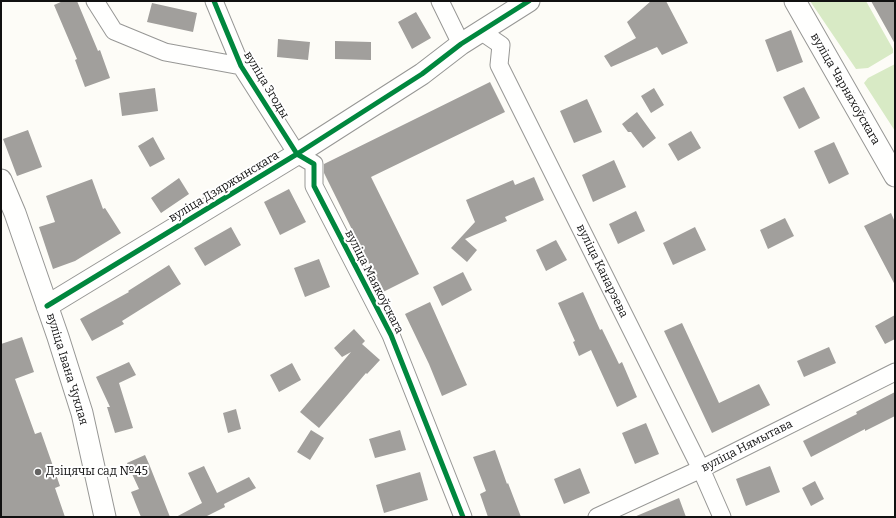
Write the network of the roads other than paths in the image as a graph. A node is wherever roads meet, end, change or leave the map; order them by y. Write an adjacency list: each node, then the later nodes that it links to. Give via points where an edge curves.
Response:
1 (95, 1): 8 (street, via 114,31 165,52)
2 (214, 1): 8 (street, вуліца Згоды)
3 (440, 1): 7 (street)
4 (529, 1): 6 (street, вуліца Дзяржынскага)
5 (795, 1): 10 (street, вуліца Чарняхоўскага)
6 (482, 32): 7 (street, вуліца Дзяржынскага); 15 (street, вуліца Канарэева, via 501,45 499,65)
7 (461, 44): 9 (street, вуліца Дзяржынскага, via 422,74)
8 (241, 66): 9 (street, вуліца Згоды)
9 (297, 154): 13 (street, вуліца Дзяржынскага); 17 (street, вуліца Маякоўскага, via 314,164 314,186 391,335)
10 (895, 176)
11 (1, 180): 12 (street, вуліца Івана Чуклая)
12 (8, 214): 13 (street, вуліца Івана Чуклая)
13 (47, 306): 16 (street, вуліца Івана Чуклая, via 82,413)
14 (895, 372): 15 (street, вуліца Нямытава)
15 (701, 469): 18 (street, вуліца Нямытава); 19 (street, вуліца Канарэева)
16 (105, 517)
17 (463, 517)
18 (597, 517)
19 (722, 517)

